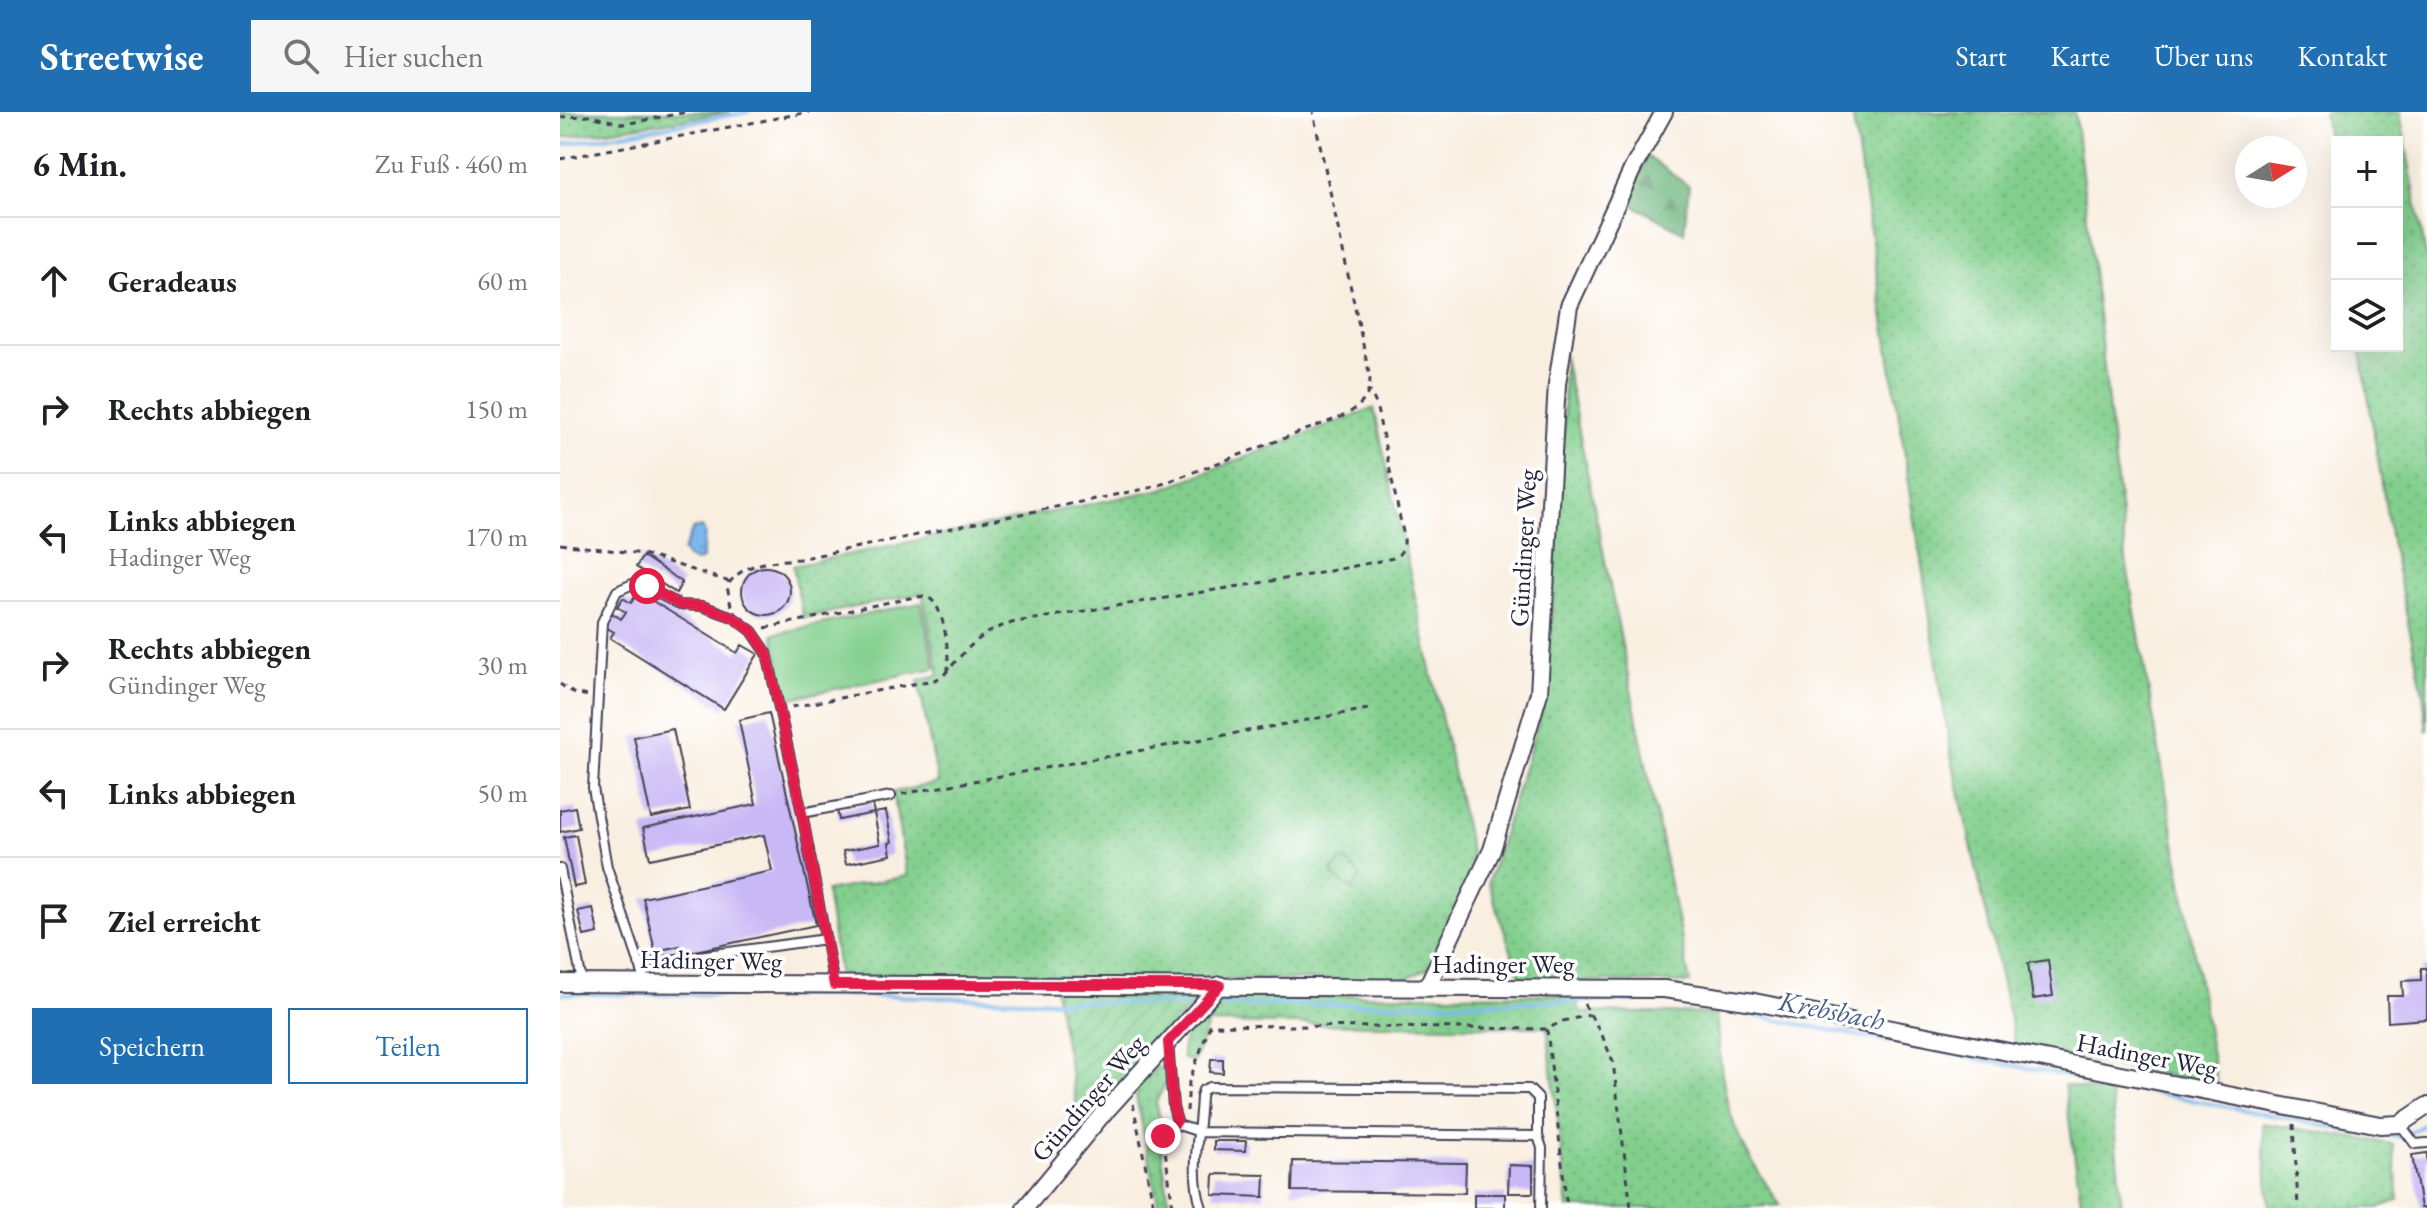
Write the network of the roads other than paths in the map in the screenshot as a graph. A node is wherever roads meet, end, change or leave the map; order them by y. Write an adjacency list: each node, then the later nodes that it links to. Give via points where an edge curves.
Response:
1 (1664, 112): 12 (street, Gündinger Weg, via 1569,306 1557,384 1539,693 1492,850)
2 (891, 796): 3 (lane)
3 (802, 813): 5 (lane); 6 (lane, via 767,653 752,631 733,617 680,605 637,582 617,591 602,622 593,788 607,867)
4 (560, 869): 8 (lane)
5 (826, 939): 6 (lane); 10 (lane)
6 (639, 964): 9 (lane)
7 (560, 983): 8 (street, Hadinger Weg)
8 (582, 983): 9 (street, Hadinger Weg)
9 (646, 983): 10 (street, Hadinger Weg)
10 (834, 985): 11 (street, Hadinger Weg)
11 (1220, 985): 12 (street, Hadinger Weg); 13 (street, Gündinger Weg)
12 (1427, 987): 15 (street, Hadinger Weg, via 1704,993)
13 (1168, 1042): 16 (lane, via 1178,1125); 19 (street, Gündinger Weg)
14 (2427, 1106): 15 (street)
15 (2400, 1125): 18 (lane, via 2415,1144)
16 (1200, 1132): 17 (lane); 17 (lane, via 1201,1096 1210,1087 1529,1089 1538,1098); 20 (lane, via 1196,1185)
17 (1538, 1136): 21 (lane)
18 (2427, 1143)
19 (1025, 1208)
20 (1202, 1208)
21 (1541, 1208)

